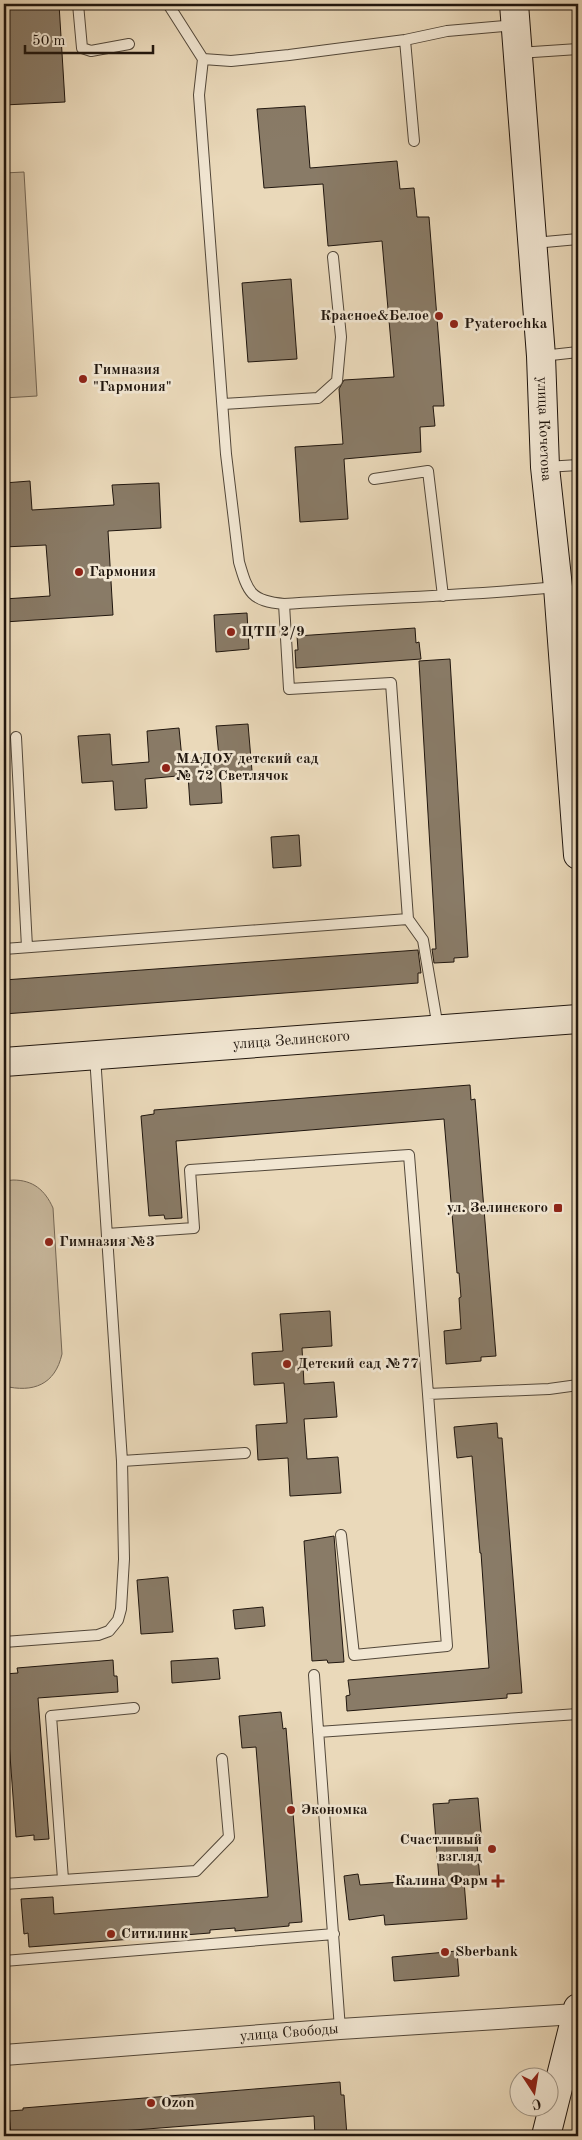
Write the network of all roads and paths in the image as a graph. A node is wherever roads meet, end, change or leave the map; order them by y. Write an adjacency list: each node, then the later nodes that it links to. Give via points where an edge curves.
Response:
1 (78, 4): 5 (lane, via 82,48 91,51)
2 (168, 4): 8 (lane)
3 (514, 14): 4 (lane); 7 (main road, улица Кочетова)
4 (405, 40): 8 (lane, via 231,61); 9 (lane)
5 (129, 44)
6 (578, 49): 7 (lane)
7 (517, 54): 11 (main road, улица Кочетова)
8 (203, 59): 15 (lane, via 199,94)
9 (414, 141)
10 (578, 239): 11 (lane)
11 (532, 243): 14 (main road, улица Кочетова)
12 (333, 257): 15 (lane, via 341,338 337,381 318,398)
13 (578, 352): 14 (lane)
14 (541, 356): 17 (main road, улица Кочетова)
15 (223, 404): 21 (lane, via 231,500 244,579 252,595 267,602)
16 (578, 465): 17 (lane)
17 (545, 467): 19 (main road, улица Кочетова)
18 (374, 479): 20 (lane, via 428,471)
19 (558, 587): 20 (lane); 23 (main road, улица Кочетова)
20 (443, 596): 21 (lane)
21 (284, 604): 24 (lane, via 289,689 390,683)
22 (16, 737): 25 (lane)
23 (578, 855)
24 (408, 919): 25 (lane); 28 (lane, via 423,940)
25 (27, 947): 26 (lane)
26 (4, 948)
27 (578, 1019): 28 (main road, улица Зелинского)
28 (438, 1029): 29 (main road, улица Зелинского)
29 (95, 1055): 30 (main road, улица Зелинского); 31 (lane)
30 (4, 1062)
31 (107, 1234): 33 (lane, via 194,1228 190,1170 409,1155); 35 (lane)
32 (578, 1386): 33 (lane)
33 (428, 1394): 36 (lane, via 447,1646 354,1654)
34 (245, 1453): 35 (lane)
35 (122, 1461): 37 (lane, via 124,1559 118,1620 109,1631 98,1635)
36 (341, 1535)
37 (4, 1642)
38 (314, 1675): 41 (lane)
39 (134, 1708): 43 (lane, via 51,1716)
40 (578, 1714): 41 (lane)
41 (318, 1732): 45 (lane)
42 (222, 1759): 43 (lane, via 229,1837 196,1870)
43 (63, 1879): 44 (lane)
44 (4, 1884)
45 (334, 1934): 46 (lane); 48 (lane)
46 (4, 1961)
47 (577, 2011): 48 (street, улица Свободы); 50 (main road)
48 (340, 2029): 49 (street, улица Свободы)
49 (4, 2055)
50 (546, 2136)

